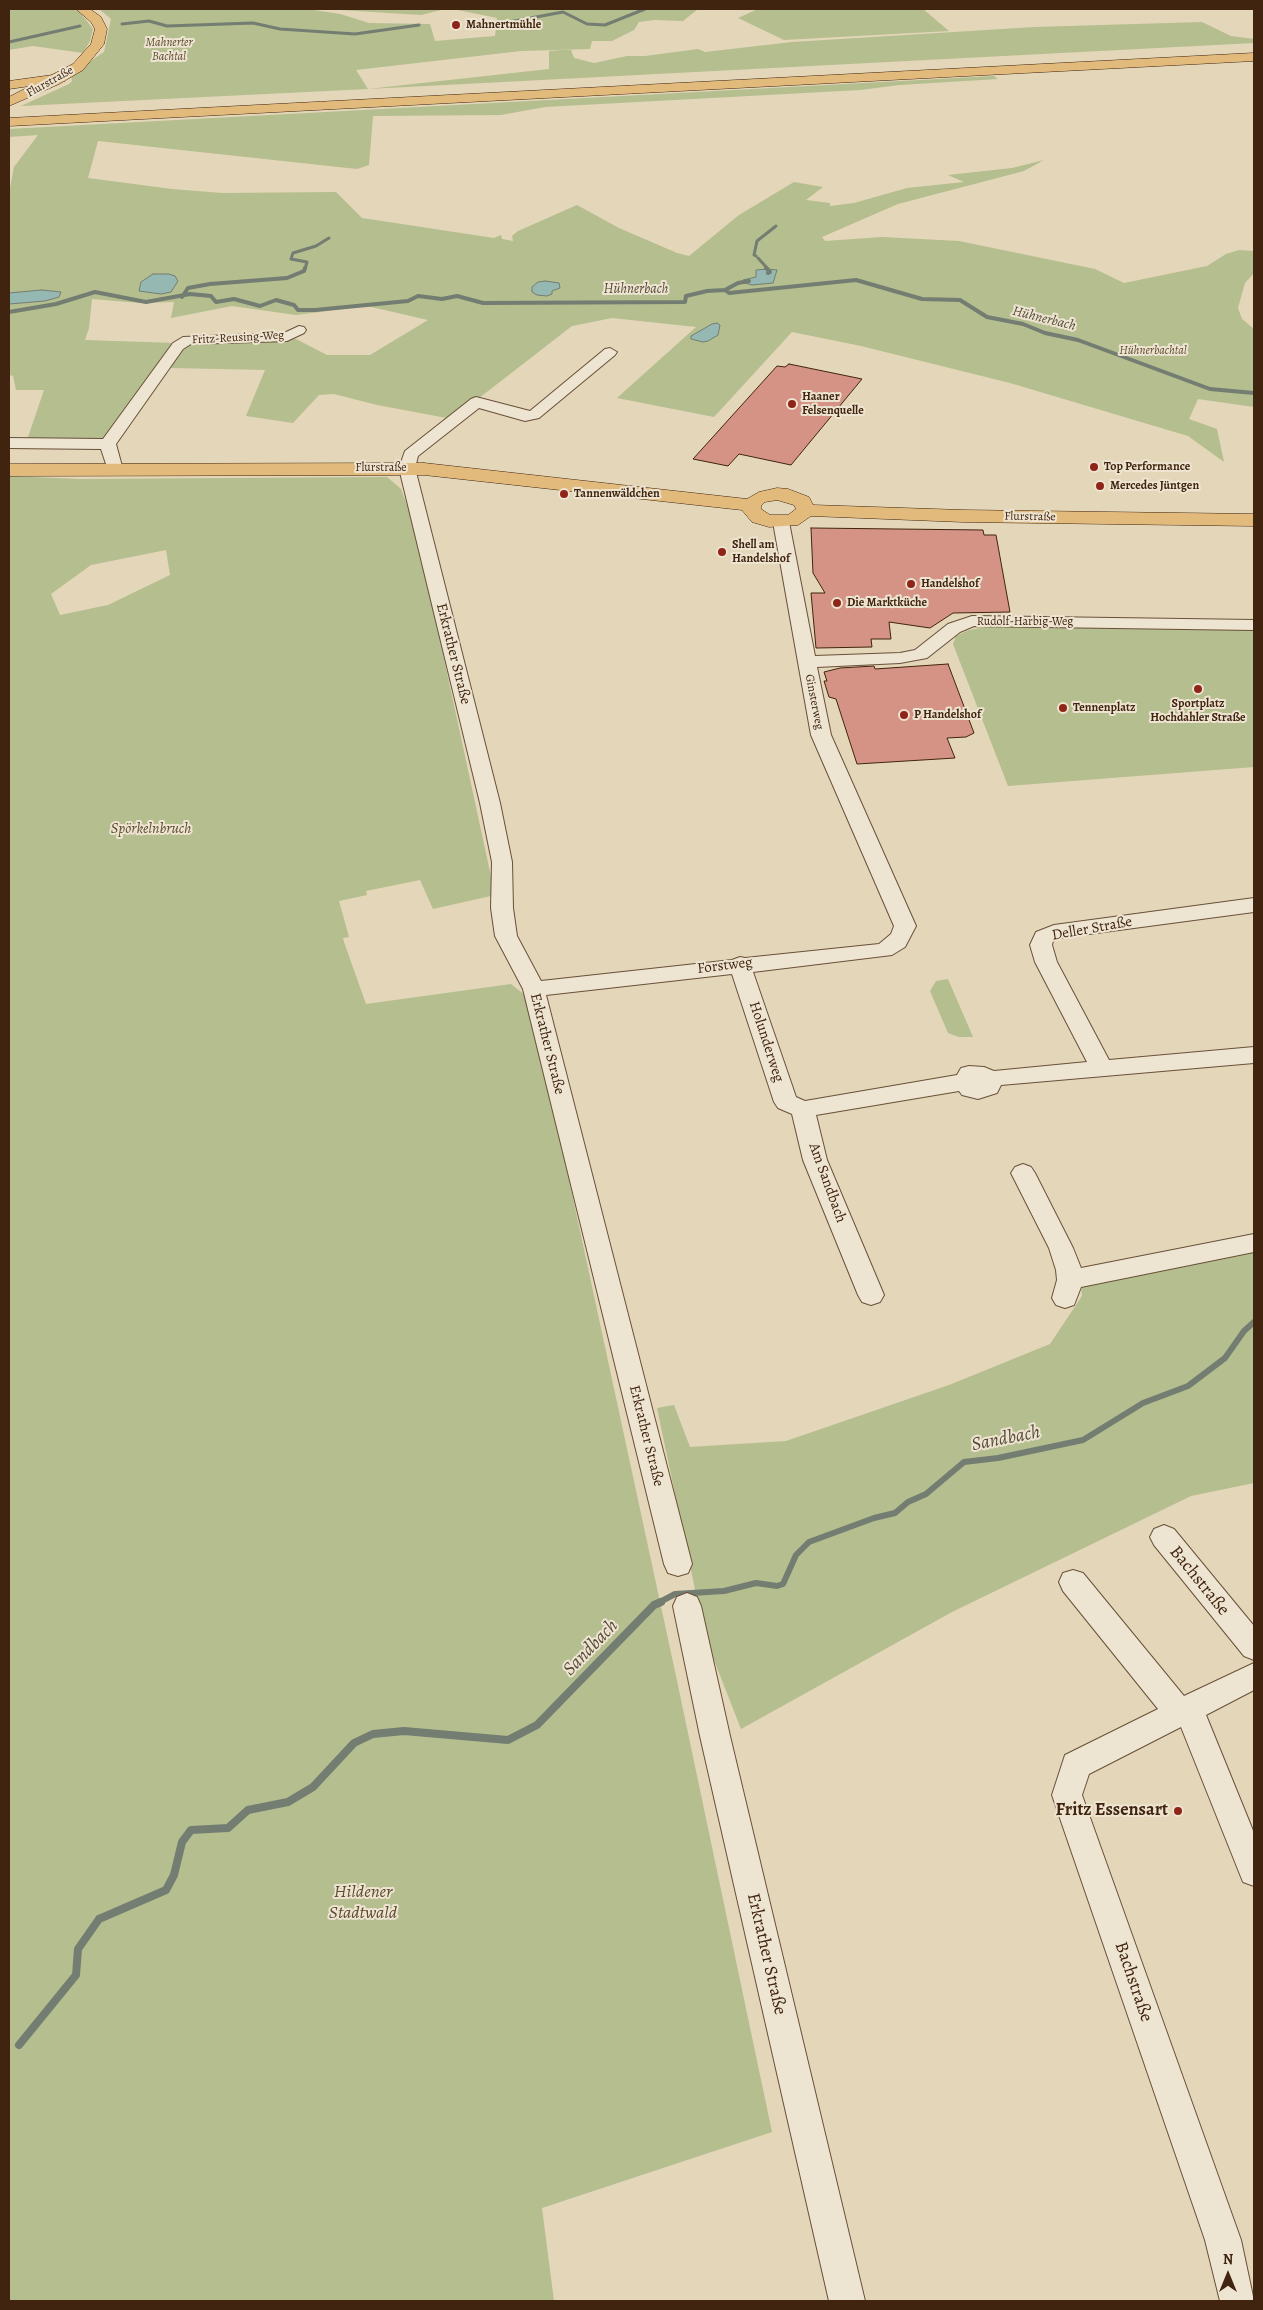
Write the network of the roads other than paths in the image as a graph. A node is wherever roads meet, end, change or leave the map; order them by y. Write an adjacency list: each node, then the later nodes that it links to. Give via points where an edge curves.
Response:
1 (82, 9): 4 (main road, Flurstraße, via 96,20 100,36 82,63)
2 (1254, 48): 8 (main road, via 34,112)
3 (1254, 57): 8 (main road)
4 (60, 78): 5 (main road); 6 (main road, Flurstraße)
5 (9, 87): 6 (main road)
6 (30, 94): 7 (main road, Flurstraße)
7 (9, 102)
8 (11, 119)
9 (299, 330): 12 (street, Fritz-Reusing-Weg, via 287,337 188,340 178,346)
10 (610, 352): 13 (street, via 534,415 525,416 476,402 411,454)
11 (9, 443): 12 (street)
12 (108, 444): 15 (street)
13 (407, 468): 15 (main road, Flurstraße); 16 (main road, Flurstraße); 25 (street, Erkrather Straße, via 490,803 502,862 506,936)
14 (9, 470): 15 (main road, Flurstraße)
15 (114, 470)
16 (751, 505): 17 (main road, via 759,498 777,494 802,501); 19 (main road, via 752,512 759,518)
17 (806, 510): 18 (main road, Flurstraße); 19 (main road, via 798,518)
18 (1254, 520)
19 (780, 522): 21 (street, Ginsterweg)
20 (1254, 625): 21 (street, Rudolf-Harbig-Weg, via 972,621 954,628 921,654 900,658)
21 (806, 662): 23 (street, Ginsterweg, via 821,735)
22 (1254, 905): 27 (street, Deller Straße, via 1054,932 1044,937 1041,945 1046,962)
23 (905, 926): 24 (street, Forstweg, via 897,942 884,950)
24 (740, 964): 25 (street, Forstweg); 30 (street, Holunderweg, via 786,1102)
25 (534, 989): 35 (street, Erkrather Straße)
26 (1254, 1055): 27 (street)
27 (1102, 1068): 28 (street)
28 (1001, 1077)
29 (964, 1082): 30 (street)
30 (803, 1109): 33 (street, Am Sandbach, via 815,1160)
31 (1023, 1173): 32 (street, via 1061,1248 1069,1270 1067,1289)
32 (1254, 1243)
33 (871, 1295)
34 (1164, 1537): 38 (street, Bachstraße)
35 (678, 1564)
36 (1072, 1582): 40 (street)
37 (687, 1606): 43 (street, Erkrather Straße)
38 (1254, 1647)
39 (1254, 1676): 40 (street, Bachstraße)
40 (1184, 1711): 41 (street); 42 (street, Bachstraße, via 1076,1765 1067,1795 1223,2240)
41 (1254, 1871)
42 (1233, 2300)
43 (847, 2301)

